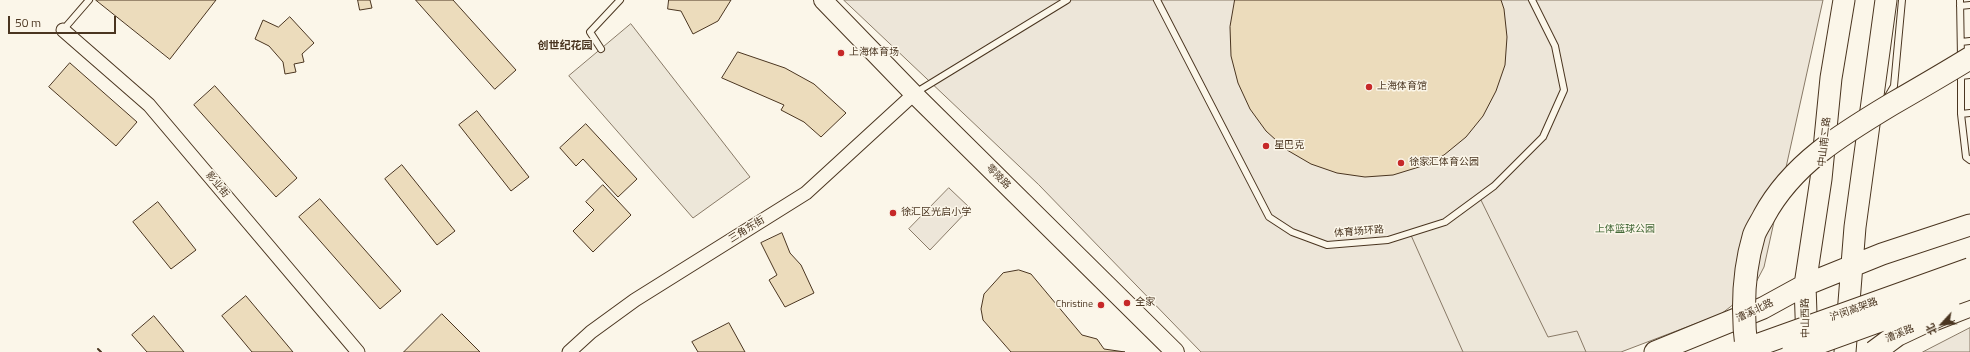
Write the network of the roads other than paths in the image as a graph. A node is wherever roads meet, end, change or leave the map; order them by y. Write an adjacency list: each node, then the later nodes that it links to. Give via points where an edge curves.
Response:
1 (88, 0): 12 (lane)
2 (620, 0): 14 (lane, via 590,32)
3 (823, 0): 17 (street, 零陵路)
4 (1066, 0): 17 (lane)
5 (1157, 0): 6 (lane, 体育场环路, via 1269,217 1292,232 1327,245 1388,240 1445,222 1494,186 1543,137 1564,90 1555,46)
6 (1532, 0)
7 (1844, 0): 25 (main road, 中山南二路, via 1831,78 1819,194)
8 (1886, 0): 20 (main road)
9 (1902, 0): 20 (lane, via 1894,86)
10 (1960, 3): 11 (lane); 15 (lane)
11 (1970, 5)
12 (63, 30): 30 (street, 影业街, via 149,104)
13 (1970, 40): 15 (lane)
14 (601, 49)
15 (1964, 59): 16 (lane); 19 (lane); 35 (highway, bridge, via 1819,151 1791,178 1771,204 1755,234 1743,305)
16 (1970, 75)
17 (914, 94): 31 (street, 三角东街, via 806,193 635,300); 32 (street, 零陵路)
18 (1970, 113): 19 (lane)
19 (1960, 114): 21 (lane, via 1966,157)
20 (1868, 131): 23 (main road)
21 (1970, 160)
22 (1970, 225): 23 (main road, via 1882,254)
23 (1852, 267): 25 (main road, 漕溪北路); 38 (main road)
24 (1970, 269): 34 (highway, 沪闵高架路, bridge)
25 (1805, 285): 33 (main road, 漕溪北路, via 1763,308); 37 (main road, 中山西路)
26 (1970, 288): 36 (highway, bridge)
27 (1970, 299): 29 (highway, bridge)
28 (1970, 306): 39 (main road, 漕溪路)
29 (1937, 316): 40 (highway, bridge, via 1897,335); 41 (highway, bridge, via 1911,333)
30 (358, 352)
31 (568, 352)
32 (1175, 352)
33 (1655, 352)
34 (1738, 352)
35 (1747, 352)
36 (1792, 352)
37 (1807, 352)
38 (1845, 352)
39 (1852, 352)
40 (1874, 352)
41 (1891, 352)

